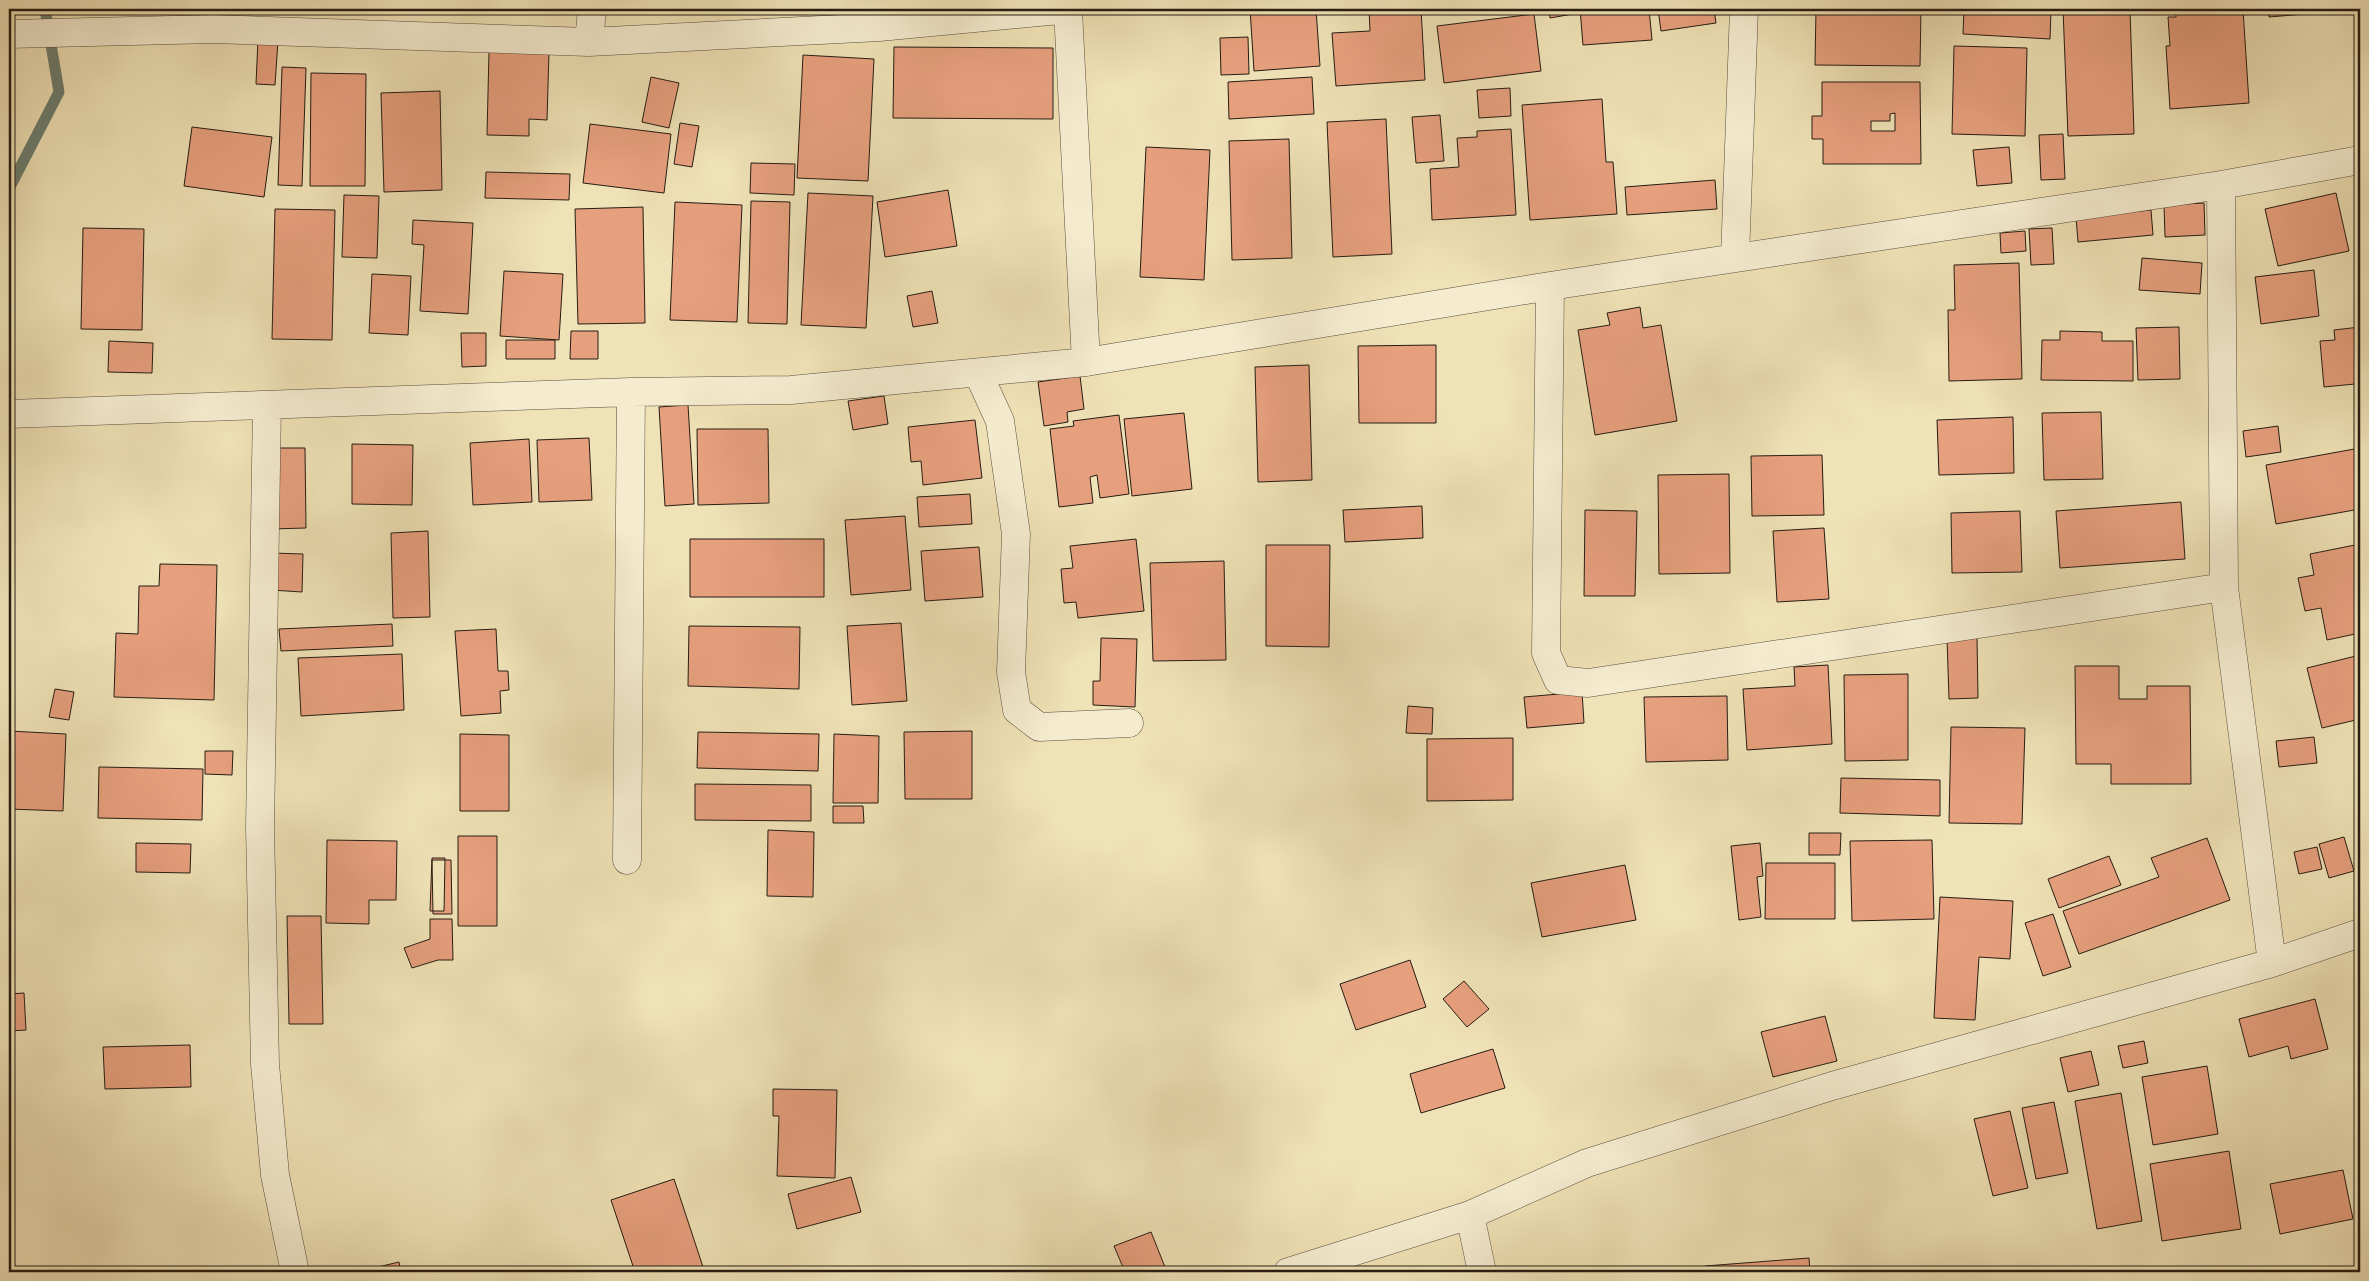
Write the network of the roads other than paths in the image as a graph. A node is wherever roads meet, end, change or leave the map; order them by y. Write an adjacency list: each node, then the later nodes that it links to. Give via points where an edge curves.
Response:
1 (592, 9): 5 (street)
2 (1069, 9): 5 (street, via 879,27); 10 (street)
3 (1744, 9): 8 (street)
4 (14, 34): 5 (street, via 214,29)
5 (589, 42)
6 (2360, 160): 7 (street)
7 (2221, 185): 8 (street); 15 (street)
8 (1735, 258): 9 (street)
9 (1550, 286): 10 (street); 15 (street, via 1546,653 1558,680 1588,683)
10 (1086, 362): 11 (street)
11 (978, 373): 12 (street, via 791,390); 16 (street, via 1000,421 1016,534 1011,672 1017,710 1039,727)
12 (631, 392): 13 (street); 17 (street)
13 (267, 405): 14 (street); 21 (street, via 260,827 265,1064 275,1174)
14 (9, 414)
15 (2224, 587): 19 (street)
16 (1129, 724)
17 (627, 860)
18 (2360, 933): 19 (street)
19 (2272, 963): 20 (street, via 1832,1086 1596,1160)
20 (1470, 1215): 22 (street); 23 (street)
21 (295, 1272)
22 (1288, 1272)
23 (1482, 1272)

